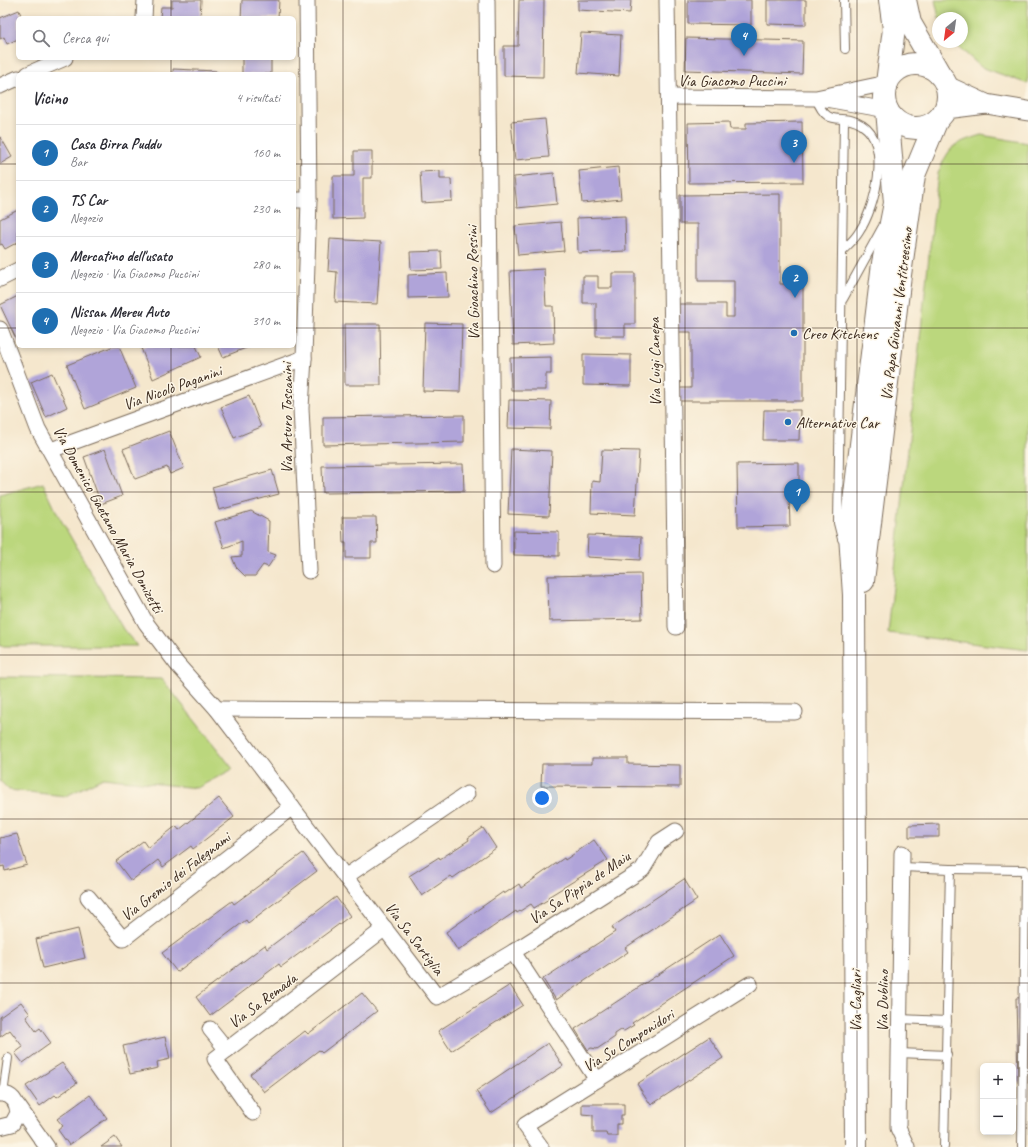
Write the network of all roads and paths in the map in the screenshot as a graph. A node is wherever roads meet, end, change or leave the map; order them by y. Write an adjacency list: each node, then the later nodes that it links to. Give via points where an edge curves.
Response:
1 (144, 0): 8 (street)
2 (307, 0): 23 (street, Via Arturo Toscanini)
3 (487, 0): 32 (street, Via Gioachino Rossini)
4 (667, 0): 16 (street, Via Giacomo Puccini)
5 (844, 0): 9 (lane)
6 (890, 0): 14 (main road, Via Papa Giovanni Ventitreesimo, via 894,29)
7 (905, 0): 13 (main road, via 910,24)
8 (144, 16)
9 (845, 49)
10 (61, 60): 11 (street)
11 (33, 72)
12 (16, 79): 15 (street)
13 (944, 80): 14 (main road, via 932,68 922,64 911,64 892,74); 18 (street); 21 (main road, Via Papa Giovanni Ventitreesimo, via 949,98)
14 (886, 83): 17 (street, Via Giacomo Puccini); 19 (main road, Via Papa Giovanni Ventitreesimo, via 884,100)
15 (0, 86)
16 (669, 97): 17 (street, Via Giacomo Puccini); 35 (street, Via Luigi Canepa)
17 (818, 98): 19 (street, Via Giacomo Puccini); 22 (lane, via 820,110 824,114)
18 (986, 104): 20 (street); 21 (street)
19 (887, 110): 21 (main road, via 900,124 910,128 928,126); 24 (main road, Via Papa Giovanni Ventitreesimo)
20 (1028, 111)
21 (941, 115): 36 (main road, Via Papa Giovanni Ventitreesimo, via 914,176 864,575)
22 (844, 120): 25 (lane); 25 (lane, via 856,122 868,131 876,144 878,160 872,205 860,232)
23 (301, 200): 30 (street, Via Arturo Toscanini)
24 (895, 203): 28 (lane); 34 (main road, Via Papa Giovanni Ventitreesimo, via 883,263 850,535)
25 (842, 250): 28 (lane)
26 (16, 271): 27 (street)
27 (0, 279)
28 (842, 301): 34 (lane, via 838,523)
29 (0, 329): 31 (street, Via Domenico Gaetano Maria Donizetti, via 38,429)
30 (304, 358): 31 (street, Via Nicolò Paganini); 33 (street, Via Arturo Toscanini, via 301,408)
31 (51, 450): 38 (street, Via Domenico Gaetano Maria Donizetti, via 146,623 177,664)
32 (493, 566)
33 (308, 571)
34 (854, 595): 36 (main road, Via Papa Giovanni Ventitreesimo)
35 (676, 627)
36 (853, 629): 37 (main road, Via Papa Giovanni Ventitreesimo)
37 (854, 708): 65 (main road, Via Cagliari)
38 (217, 709): 39 (street); 41 (street, Via Sa Sartiglia)
39 (795, 712)
40 (467, 794): 45 (street)
41 (292, 807): 45 (street, Via Sa Sartiglia); 46 (street, Via Gremio dei Falegnami, via 123,939)
42 (676, 830): 48 (street, Via Sa Pippia de Maiu, via 659,842 642,870)
43 (902, 860): 44 (lane); 50 (street, Via Dublino)
44 (950, 868): 51 (lane); 68 (lane, via 1025,870)
45 (345, 877): 47 (street, Via Sa Sartiglia)
46 (88, 897)
47 (385, 928): 48 (street, Via Sa Sartiglia, via 437,997); 53 (street, Via Sa Remada)
48 (513, 952): 57 (street)
49 (750, 984): 57 (street, Via Su Componidori)
50 (899, 1019): 51 (lane); 54 (street, Via Dublino)
51 (947, 1021): 55 (lane)
52 (210, 1029): 53 (street)
53 (227, 1050): 60 (street, Via Sa Remada, via 215,1059)
54 (899, 1052): 55 (lane); 66 (street, Via Dublino, via 898,1128)
55 (947, 1055): 67 (lane)
56 (8, 1058): 58 (lane)
57 (597, 1080): 64 (street, Via Su Componidori, via 525,1125)
58 (2, 1094): 59 (street, via 15,1101)
59 (18, 1106): 61 (street, via 16,1119); 62 (street)
60 (253, 1113)
61 (6, 1126): 62 (street)
62 (33, 1126): 63 (street)
63 (47, 1147)
64 (541, 1147)
65 (856, 1147)
66 (907, 1147)
67 (944, 1147)
68 (1022, 1147)

